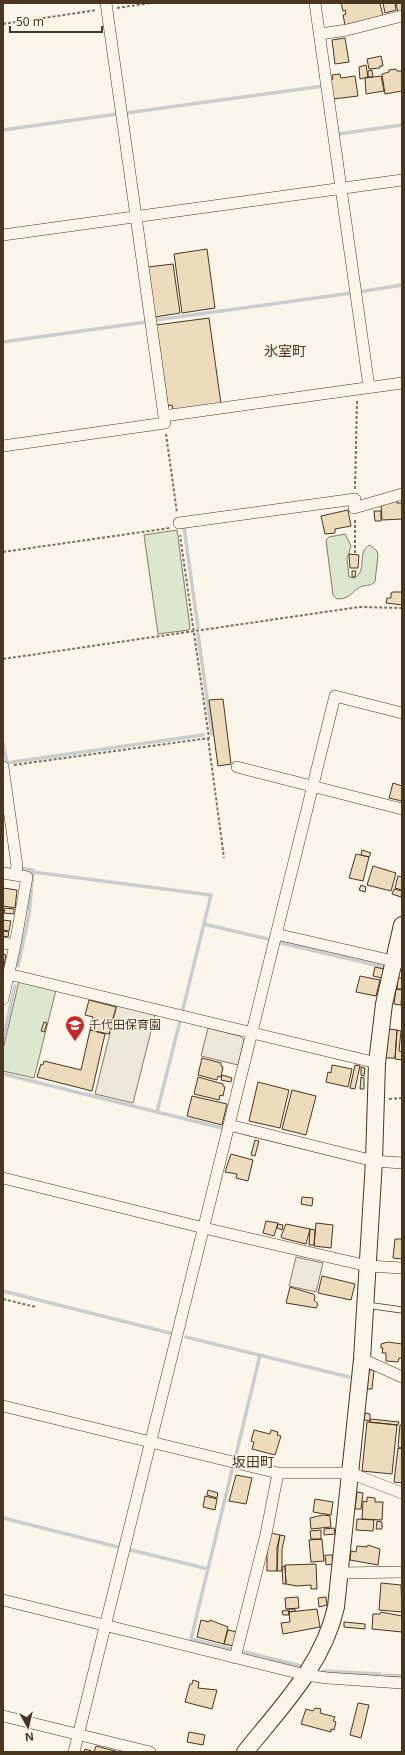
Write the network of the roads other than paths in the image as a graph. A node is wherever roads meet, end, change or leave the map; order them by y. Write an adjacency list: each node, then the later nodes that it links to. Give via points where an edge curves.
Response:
1 (315, 3): 4 (street)
2 (106, 6): 7 (street)
3 (402, 16): 4 (street)
4 (320, 34): 6 (street)
5 (402, 180): 6 (street)
6 (341, 189): 7 (street); 10 (street)
7 (136, 217): 8 (street); 10 (street, via 164,416)
8 (3, 235)
9 (402, 383): 10 (street)
10 (369, 387)
11 (165, 423): 12 (street)
12 (3, 446)
13 (402, 494): 14 (street, via 354,503)
14 (179, 525)
15 (402, 713): 18 (street, via 335,696)
16 (7, 766): 21 (street)
17 (237, 767): 18 (street)
18 (313, 787): 19 (street); 23 (street)
19 (402, 809)
20 (3, 873): 21 (street)
21 (16, 875): 25 (street, via 27,877)
22 (402, 925): 26 (street)
23 (276, 934): 26 (street); 29 (street)
24 (3, 943): 25 (street)
25 (15, 945): 27 (street)
26 (398, 962): 30 (street, via 384,1004)
27 (8, 974): 28 (street); 29 (street)
28 (3, 999)
29 (251, 1033): 30 (street); 31 (street)
30 (377, 1063): 32 (street)
31 (229, 1125): 32 (street); 35 (street)
32 (374, 1161): 33 (street); 36 (street)
33 (402, 1163)
34 (3, 1178): 35 (street)
35 (204, 1228): 36 (street); 43 (street)
36 (368, 1266): 37 (street); 38 (street)
37 (402, 1268)
38 (366, 1305): 39 (lane); 40 (street)
39 (402, 1310)
40 (362, 1359): 41 (street); 45 (street)
41 (402, 1376)
42 (3, 1406): 43 (street)
43 (150, 1443): 44 (street); 50 (street)
44 (278, 1473): 45 (street); 51 (street)
45 (350, 1473): 46 (street); 48 (street)
46 (402, 1493)
47 (402, 1572): 48 (street)
48 (340, 1573): 52 (street, via 331,1628 323,1647)
49 (3, 1600): 50 (street)
50 (106, 1625): 51 (street); 55 (street)
51 (236, 1658): 52 (street)
52 (306, 1674): 53 (street); 58 (street)
53 (402, 1684)
54 (3, 1716): 55 (street)
55 (78, 1735): 56 (street); 57 (street)
56 (74, 1752)
57 (150, 1752)
58 (245, 1752)

